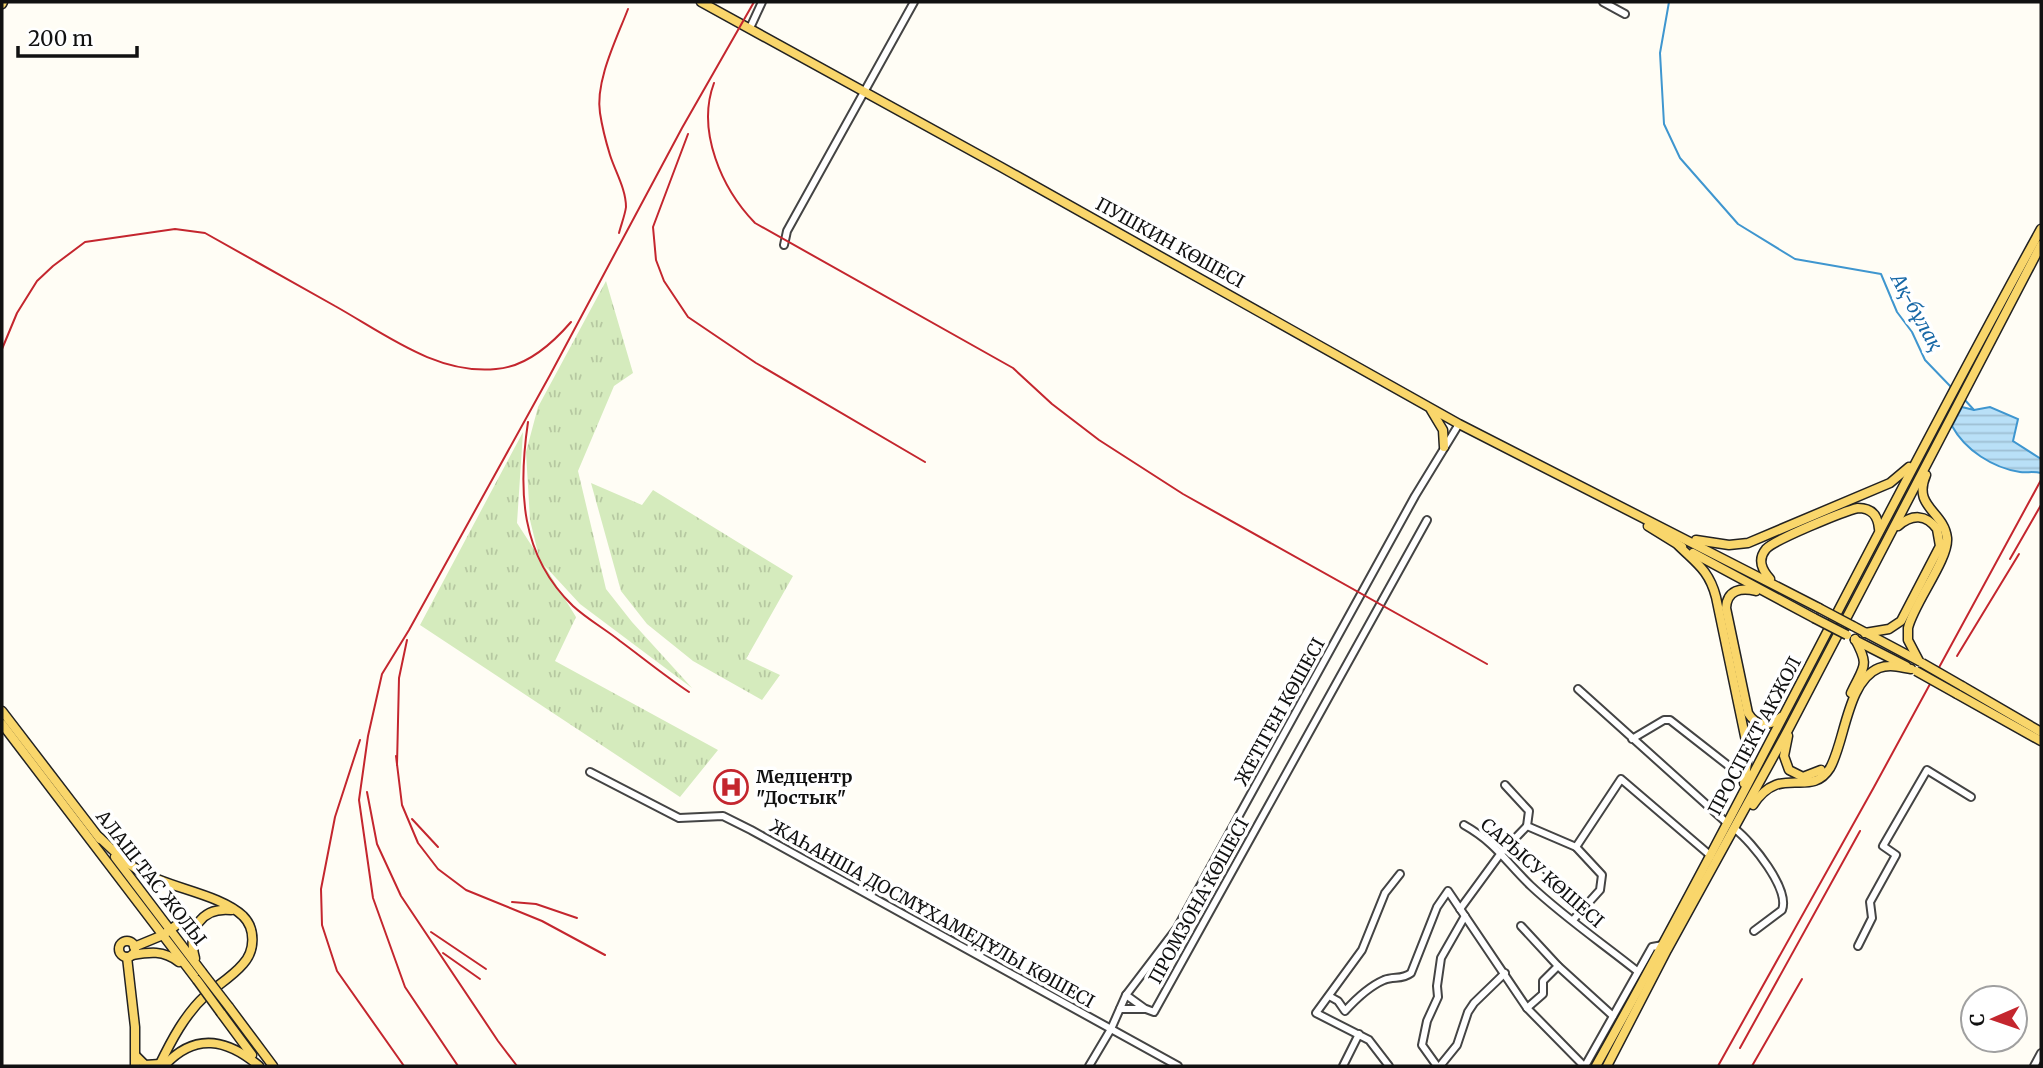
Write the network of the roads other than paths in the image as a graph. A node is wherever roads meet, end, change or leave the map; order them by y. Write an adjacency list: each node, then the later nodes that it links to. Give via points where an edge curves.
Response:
1 (701, 2): 6 (main road, ПУШКИН КӨШЕСІ)
2 (762, 2): 6 (street)
3 (914, 2): 7 (street)
4 (1603, 2): 5 (street)
5 (1625, 14)
6 (750, 28): 7 (main road, ПУШКИН КӨШЕСІ)
7 (864, 91): 9 (street, via 787,231); 11 (main road, ПУШКИН КӨШЕСІ)
8 (2041, 229): 12 (main road, via 1957,383)
9 (784, 245)
10 (2041, 245): 12 (main road)
11 (1429, 407): 13 (main road, ПУШКИН КӨШЕСІ); 14 (main road, via 1442,425)
12 (1943, 421): 15 (main road, ПРОСПЕКТ АКЖОЛ); 16 (main road, ПРОСПЕКТ АКЖОЛ)
13 (1459, 424): 14 (street, ЖЕТІГЕН КӨШЕСІ); 20 (main road, ПУШКИН КӨШЕСІ)
14 (1444, 447): 69 (street, ЖЕТІГЕН КӨШЕСІ, via 1177,928)
15 (1921, 451): 18 (main road, ПРОСПЕКТ АКЖОЛ); 20 (main road, via 1896,480 1748,543)
16 (1930, 459): 19 (main road, ПРОСПЕКТ АКЖОЛ); 25 (main road, via 1922,495 1944,527 1947,543 1909,624 1908,640)
17 (1427, 520): 73 (street, ПРОМЗОНА КӨШЕСІ, via 1160,1002 1154,1012)
18 (1879, 530): 21 (main road, via 1873,513 1858,508 1769,546 1761,567); 29 (main road, ПРОСПЕКТ АКЖОЛ)
19 (1890, 537): 23 (main road, via 1905,520 1919,517 1937,530 1940,546 1901,621 1886,630); 31 (main road, ПРОСПЕКТ АКЖОЛ)
20 (1681, 541): 21 (main road); 22 (main road); 36 (main road, via 1714,590 1746,741)
21 (1777, 586): 23 (main road, bridge)
22 (1766, 593): 24 (main road, bridge); 29 (main road, via 1738,589 1726,608 1748,713 1763,725)
23 (1865, 633): 25 (main road)
24 (1850, 637): 26 (main road); 31 (main road, via 1863,652 1865,663 1846,703 1829,759 1817,773 1803,777 1789,770 1784,757)
25 (1921, 662): 32 (main road, bridge)
26 (1914, 670): 34 (main road, bridge); 40 (main road, via 1881,667 1864,679 1825,773 1812,782 1773,784)
27 (1578, 689): 33 (street)
28 (2, 711): 44 (main road, АЛАШ ТАС ЖОЛЫ)
29 (1785, 714): 39 (main road, ПРОСПЕКТ АКЖОЛ)
30 (2, 724): 59 (main road, АЛАШ ТАС ЖОЛЫ)
31 (1788, 730): 40 (main road, ПРОСПЕКТ АКЖОЛ)
32 (2041, 732)
33 (1632, 739): 36 (street, via 1671,720 1734,771); 43 (street)
34 (2041, 741)
35 (590, 772): 77 (street, ЖАҺАНША ДОСМҰХАМЕДҰЛЫ КӨШЕСІ, via 679,818 723,816)
36 (1747, 772): 39 (main road)
37 (1505, 785): 42 (street, via 1529,811)
38 (1971, 797): 61 (street, via 1927,770 1883,846 1896,855 1870,902 1872,918)
39 (1738, 802): 43 (main road, ПРОСПЕКТ АКЖОЛ)
40 (1740, 821): 43 (main road, ПРОСПЕКТ АКЖОЛ)
41 (1464, 825): 46 (street, САРЫСУ КӨШЕСІ)
42 (1527, 826): 45 (street); 46 (street)
43 (1731, 826): 47 (main road, ПРОСПЕКТ АКЖОЛ); 58 (street, via 1758,851 1784,897 1782,910)
44 (99, 837): 52 (main road, via 141,872); 57 (main road, АЛАШ ТАС ЖОЛЫ)
45 (1576, 847): 47 (street, via 1621,779); 50 (street, via 1602,875 1600,890)
46 (1501, 853): 51 (street); 54 (street, САРЫСУ КӨШЕСІ, via 1529,885)
47 (1714, 858): 60 (main road, ПРОСПЕКТ АКЖОЛ); 94 (main road, ПРОСПЕКТ АКЖОЛ)
48 (1543, 867): 50 (street)
49 (1400, 874): 70 (street, via 1385,893 1362,950)
50 (1585, 906): 54 (street)
51 (1460, 909): 53 (street); 74 (street, via 1448,891 1411,973 1382,982)
52 (234, 911): 55 (main road, via 210,911); 83 (main road, via 250,926 249,956 194,1008)
53 (1465, 916): 67 (street); 90 (street, via 1441,958 1438,997 1422,1045)
54 (1573, 920): 66 (street, САРЫСУ КӨШЕСІ)
55 (197, 924): 57 (main road, via 186,918); 63 (main road, via 192,942)
56 (1521, 926): 64 (street)
57 (172, 930): 59 (main road); 63 (main road, АЛАШ ТАС ЖОЛЫ)
58 (1754, 932)
59 (163, 935): 62 (main road); 65 (main road, АЛАШ ТАС ЖОЛЫ)
60 (1662, 944): 66 (street, via 1652,947); 93 (main road, ПРОСПЕКТ АКЖОЛ)
61 (1858, 946)
62 (131, 953): 65 (main road, via 163,953); 80 (main road)
63 (196, 963): 68 (main road, АЛАШ ТАС ЖОЛЫ)
64 (1558, 966): 71 (street, via 1543,981 1543,994); 75 (street)
65 (188, 968): 68 (main road, АЛАШ ТАС ЖОЛЫ)
66 (1637, 971): 75 (street)
67 (1505, 973): 71 (street); 90 (street, via 1474,1003 1457,1045)
68 (199, 976): 84 (main road, АЛАШ ТАС ЖОЛЫ, bridge); 85 (main road, АЛАШ ТАС ЖОЛЫ, bridge)
69 (1126, 995): 72 (street, ЖЕТІГЕН КӨШЕСІ); 73 (street)
70 (1329, 996): 74 (street); 76 (street, via 1316,1013)
71 (1527, 1008): 81 (street)
72 (1120, 1009): 73 (street); 77 (street, ЖЕТІГЕН КӨШЕСІ)
73 (1146, 1009)
74 (1345, 1012): 76 (street)
75 (1613, 1016): 92 (street)
76 (1337, 1022): 78 (street)
77 (1111, 1029): 86 (street, ЖЕТІГЕН КӨШЕСІ); 87 (street, ЖАҺАНША ДОСМҰХАМЕДҰЛЫ КӨШЕСІ)
78 (1359, 1034): 88 (street); 89 (street)
79 (2041, 1053): 95 (street)
80 (136, 1056): 82 (main road); 83 (main road, via 145,1065)
81 (1577, 1060): 91 (street); 92 (street)
82 (135, 1066)
83 (161, 1066): 84 (main road, via 184,1050 205,1043 230,1046)
84 (260, 1066)
85 (273, 1066)
86 (1088, 1066)
87 (1178, 1066)
88 (1343, 1066)
89 (1389, 1066)
90 (1439, 1066)
91 (1570, 1066)
92 (1584, 1066)
93 (1596, 1066)
94 (1609, 1066)
95 (2034, 1066)

